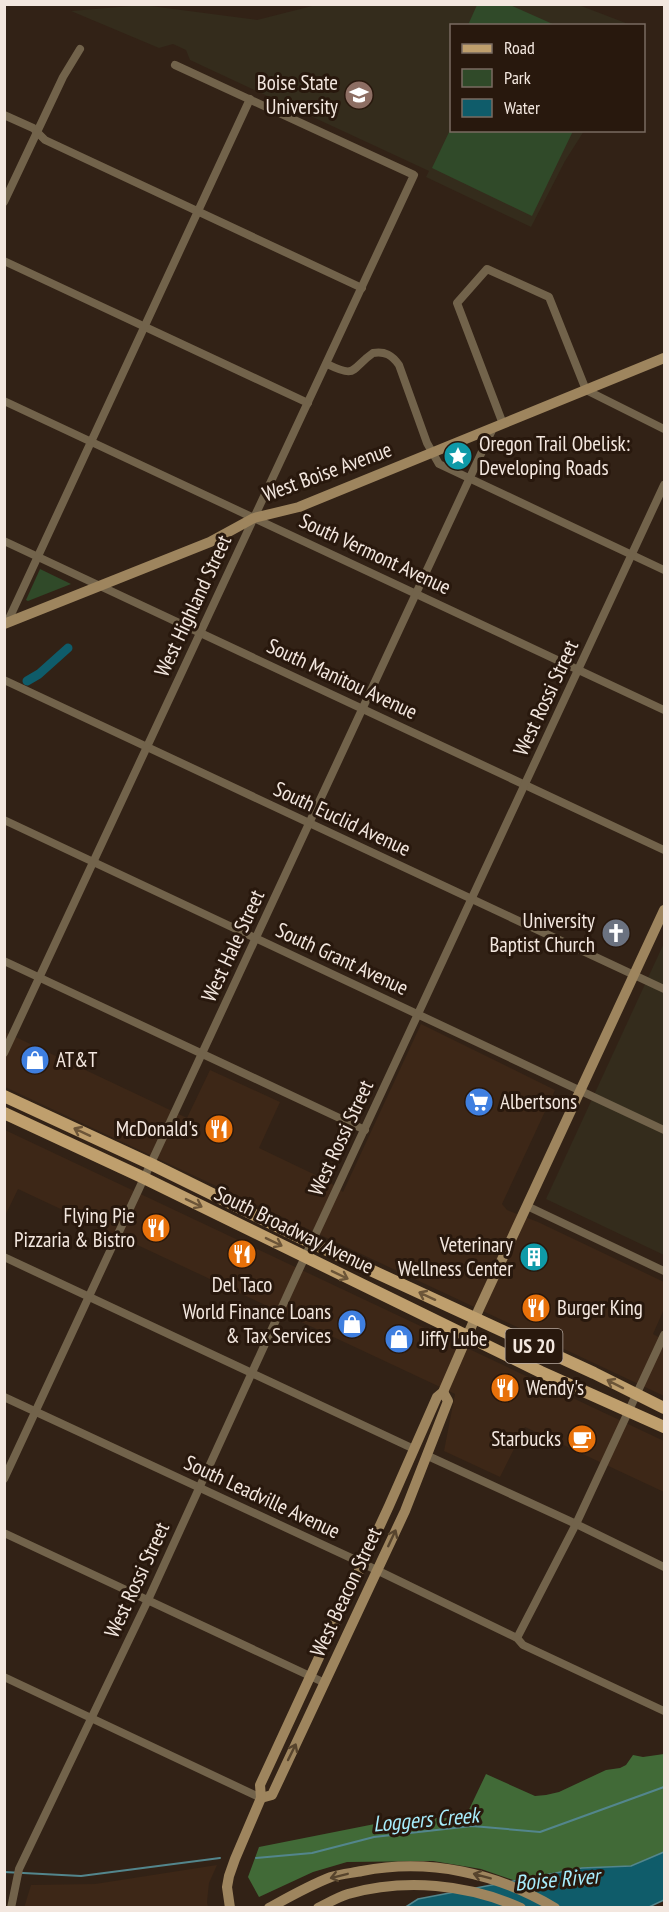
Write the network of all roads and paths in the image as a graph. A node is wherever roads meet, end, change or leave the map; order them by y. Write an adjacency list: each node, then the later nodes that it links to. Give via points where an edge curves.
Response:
1 (80, 49): 5 (street)
2 (175, 65): 3 (street)
3 (250, 99): 7 (street); 9 (street, West Highland Street, via 414,175)
4 (4, 115): 5 (street)
5 (37, 132): 6 (street); 7 (street, via 45,140)
6 (4, 202)
7 (198, 212): 9 (street); 10 (street)
8 (4, 261): 10 (street)
9 (362, 288): 12 (street, West Highland Street)
10 (145, 327): 15 (street); 18 (street)
11 (664, 358): 13 (street, West Boise Avenue)
12 (327, 364): 15 (street, West Highland Street); 19 (street, via 348,372 373,353 380,351 394,357)
13 (585, 390): 16 (street, West Boise Avenue); 16 (street, via 549,297 487,269 457,303); 17 (street)
14 (4, 401): 18 (street, South Vermont Avenue)
15 (308, 403): 22 (street, West Highland Street)
16 (498, 426): 19 (street, West Boise Avenue); 20 (street, West Hale Street)
17 (664, 429)
18 (91, 442): 22 (street, South Vermont Avenue); 25 (street)
19 (432, 454): 20 (street, via 439,464); 22 (street, West Boise Avenue, via 299,507)
20 (470, 478): 24 (street); 28 (street, West Hale Street)
21 (664, 485): 24 (street, West Rossi Street)
22 (254, 518): 27 (street, West Boise Avenue, via 210,542); 28 (street, South Vermont Avenue); 30 (street, West Highland Street)
23 (4, 541): 25 (street, South Manitou Avenue)
24 (632, 554): 26 (street); 31 (street, West Rossi Street)
25 (38, 557): 27 (street, South Manitou Avenue); 29 (street)
26 (664, 570)
27 (100, 586): 29 (street, West Boise Avenue); 30 (street, South Manitou Avenue)
28 (417, 594): 31 (street, South Vermont Avenue); 33 (street, West Hale Street)
29 (5, 625)
30 (201, 633): 33 (street, South Manitou Avenue); 35 (street, West Highland Street)
31 (579, 669): 34 (street, South Vermont Avenue); 36 (street, West Rossi Street)
32 (4, 680): 35 (street, South Euclid Avenue)
33 (363, 709): 36 (street, South Manitou Avenue); 38 (street, West Hale Street)
34 (664, 710)
35 (147, 748): 38 (street, South Euclid Avenue); 40 (street, West Highland Street)
36 (525, 784): 39 (street, South Manitou Avenue); 41 (street, West Rossi Street)
37 (4, 820): 40 (street, South Grant Avenue)
38 (309, 824): 41 (street, South Euclid Avenue); 43 (street, West Hale Street)
39 (664, 850)
40 (93, 862): 43 (street, South Grant Avenue); 46 (street, West Highland Street)
41 (472, 899): 45 (street, South Euclid Avenue); 48 (street, West Rossi Street)
42 (664, 910): 45 (street, West Beacon Street)
43 (256, 938): 48 (street, South Grant Avenue); 50 (street, West Hale Street)
44 (4, 961): 46 (street)
45 (634, 975): 47 (street, South Euclid Avenue); 51 (street, West Beacon Street)
46 (40, 978): 49 (street, West Highland Street); 50 (street)
47 (664, 989)
48 (418, 1015): 51 (street, South Grant Avenue); 54 (street, West Rossi Street)
49 (4, 1053)
50 (202, 1054): 54 (street); 56 (street, West Hale Street)
51 (581, 1090): 55 (street, South Grant Avenue); 58 (street, West Beacon Street)
52 (4, 1096): 56 (main road, South Broadway Avenue / US 20, one-way to 52)
53 (4, 1113): 57 (main road, South Broadway Avenue / US 20)
54 (365, 1130): 59 (street, West Rossi Street)
55 (664, 1130)
56 (151, 1164): 57 (street, West Hale Street); 59 (main road, South Broadway Avenue / US 20)
57 (144, 1178): 61 (main road, South Broadway Avenue / US 20, one-way to 61); 63 (street, West Hale Street)
58 (527, 1206): 62 (street); 64 (street, West Beacon Street)
59 (312, 1243): 61 (street, West Rossi Street); 64 (main road, South Broadway Avenue / US 20, one-way to 59)
60 (4, 1257): 63 (street)
61 (305, 1257): 66 (main road, South Broadway Avenue / US 20, one-way to 66); 67 (street, West Rossi Street)
62 (664, 1271)
63 (89, 1297): 67 (street); 73 (street, West Hale Street)
64 (475, 1318): 66 (street, West Beacon Street); 69 (main road, South Broadway Avenue / US 20, one-way to 64)
65 (664, 1335): 69 (street)
66 (467, 1336): 68 (street, West Beacon Street); 72 (main road, South Broadway Avenue / US 20)
67 (251, 1373): 75 (street); 78 (street, West Rossi Street)
68 (443, 1392): 75 (street, West Beacon Street, via 436,1397); 76 (street, West Beacon Street, via 448,1401)
69 (637, 1395): 71 (main road, South Broadway Avenue / US 20); 72 (street)
70 (4, 1397): 73 (street, South Leadville Avenue)
71 (664, 1408)
72 (629, 1411): 74 (main road, South Broadway Avenue / US 20); 79 (street)
73 (36, 1412): 77 (street, West Hale Street); 78 (street, South Leadville Avenue)
74 (664, 1427)
75 (414, 1449): 81 (street, West Beacon Street)
76 (428, 1456): 79 (street); 83 (street, West Beacon Street, one-way to 76)
77 (4, 1479)
78 (198, 1488): 81 (street, South Leadville Avenue); 84 (street, West Rossi Street)
79 (576, 1524): 82 (street); 85 (street)
80 (4, 1533): 84 (street)
81 (362, 1563): 83 (street, South Leadville Avenue); 86 (street, West Beacon Street)
82 (664, 1567)
83 (377, 1570): 85 (street, South Leadville Avenue); 88 (street, West Beacon Street)
84 (148, 1600): 86 (street); 90 (street, West Rossi Street)
85 (517, 1638): 89 (street, South Leadville Avenue, via 523,1645)
86 (310, 1676): 88 (street); 91 (street, West Beacon Street, via 260,1785)
87 (4, 1677): 90 (street)
88 (325, 1683): 91 (street, West Beacon Street, one-way to 88, via 272,1795)
89 (664, 1711)
90 (91, 1718): 91 (street); 92 (street, West Rossi Street, via 19,1869)
91 (261, 1798): 93 (street, West Beacon Street, via 229,1876)
92 (11, 1908)
93 (230, 1908)
94 (269, 1908): 97 (street, one-way to 94, via 532,1894 490,1878 446,1868 396,1866 332,1877)
95 (318, 1908): 96 (street, via 347,1894 402,1885 450,1887)
96 (521, 1908)
97 (555, 1908)

